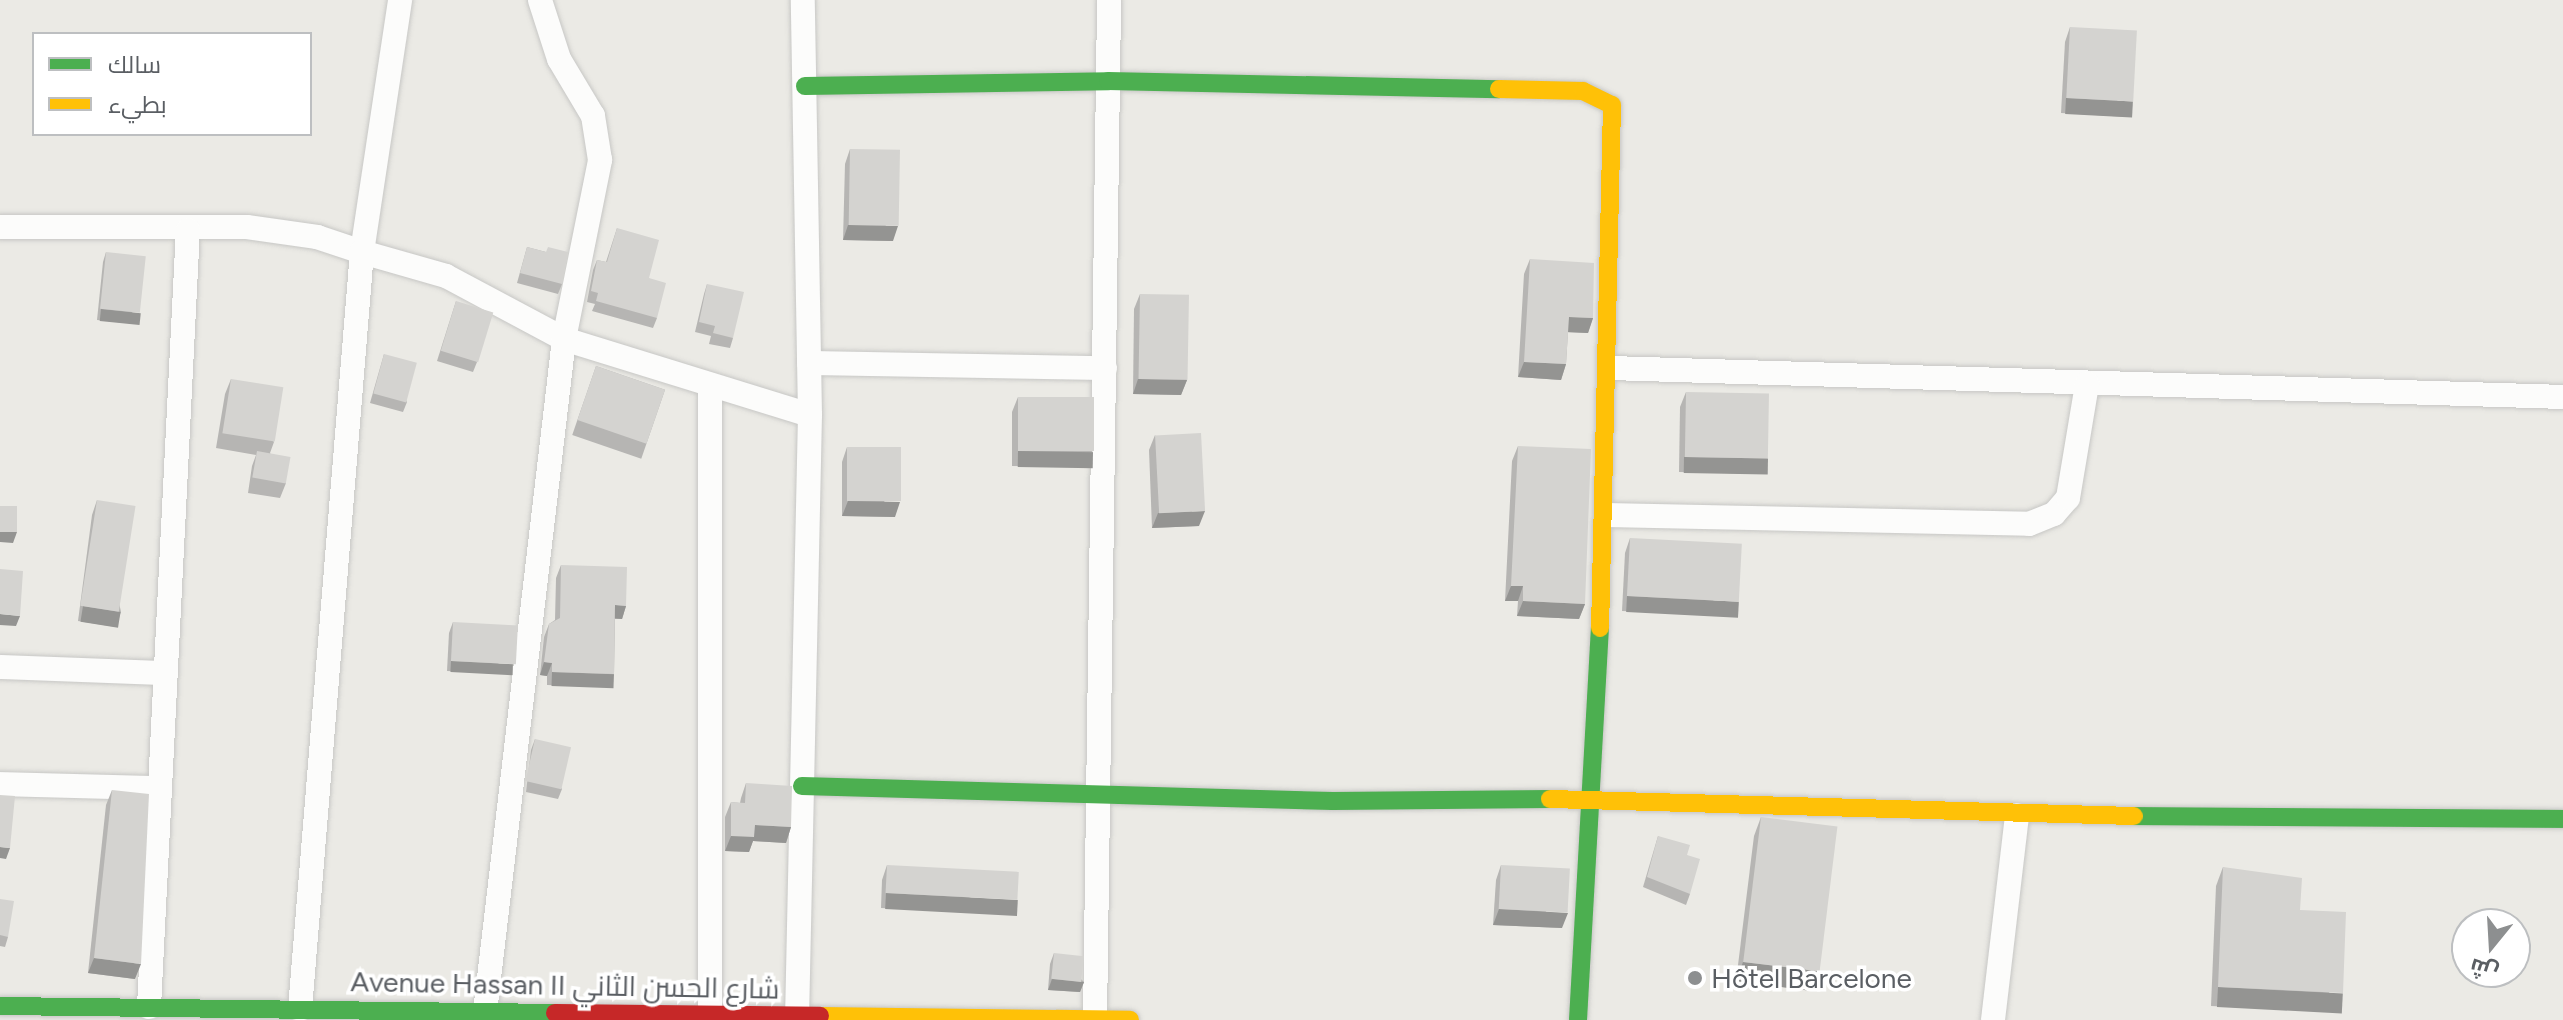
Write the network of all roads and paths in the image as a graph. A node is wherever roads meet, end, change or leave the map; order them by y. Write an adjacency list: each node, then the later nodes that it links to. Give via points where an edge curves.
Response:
1 (400, 0): 9 (street)
2 (540, 0): 10 (street, via 559,59 593,116 600,160)
3 (803, 0): 6 (street)
4 (1109, 0): 5 (street)
5 (1108, 81): 6 (street); 12 (street); 13 (street, via 1599,96 1612,105 1615,121)
6 (805, 86): 11 (street)
7 (0, 227): 8 (street)
8 (188, 230): 9 (street, via 283,230); 20 (street)
9 (362, 252): 10 (street, via 446,276); 30 (street)
10 (564, 339): 15 (street); 31 (street)
11 (809, 363): 12 (street); 17 (street)
12 (1105, 368): 24 (street)
13 (1610, 368): 14 (street); 18 (street)
14 (2087, 384): 16 (street); 18 (street, via 2068,498 2054,514 2029,524)
15 (710, 386): 17 (street); 33 (street)
16 (2563, 397)
17 (810, 415): 22 (street)
18 (1606, 515): 25 (street)
19 (0, 667): 20 (street)
20 (163, 673): 23 (street)
21 (0, 784): 23 (street)
22 (802, 786): 24 (street); 35 (street)
23 (158, 788): 29 (street)
24 (1099, 796): 25 (street); 37 (street)
25 (1590, 799): 26 (street); 39 (street)
26 (2017, 815): 27 (street); 40 (street)
27 (2563, 819)
28 (0, 1006): 29 (street, Avenue Hassan II شارع الحسن الثاني)
29 (149, 1007): 32 (street, Avenue Hassan II شارع الحسن الثاني)
30 (300, 1009): 31 (street, Avenue Hassan II شارع الحسن الثاني); 32 (street, Avenue Hassan II شارع الحسن الثاني)
31 (485, 1012): 34 (street, Avenue Hassan II شارع الحسن الثاني)
32 (211, 1014)
33 (710, 1014): 34 (street, Avenue Hassan II شارع الحسن الثاني); 35 (street, Avenue Hassan II شارع الحسن الثاني)
34 (624, 1018)
35 (797, 1018): 36 (street, Avenue Hassan II شارع الحسن الثاني)
36 (992, 1019): 37 (street, Avenue Hassan II شارع الحسن الثاني)
37 (1095, 1020): 38 (street, Avenue Hassan II شارع الحسن الثاني)
38 (1130, 1020)
39 (1578, 1020)
40 (1993, 1020)

